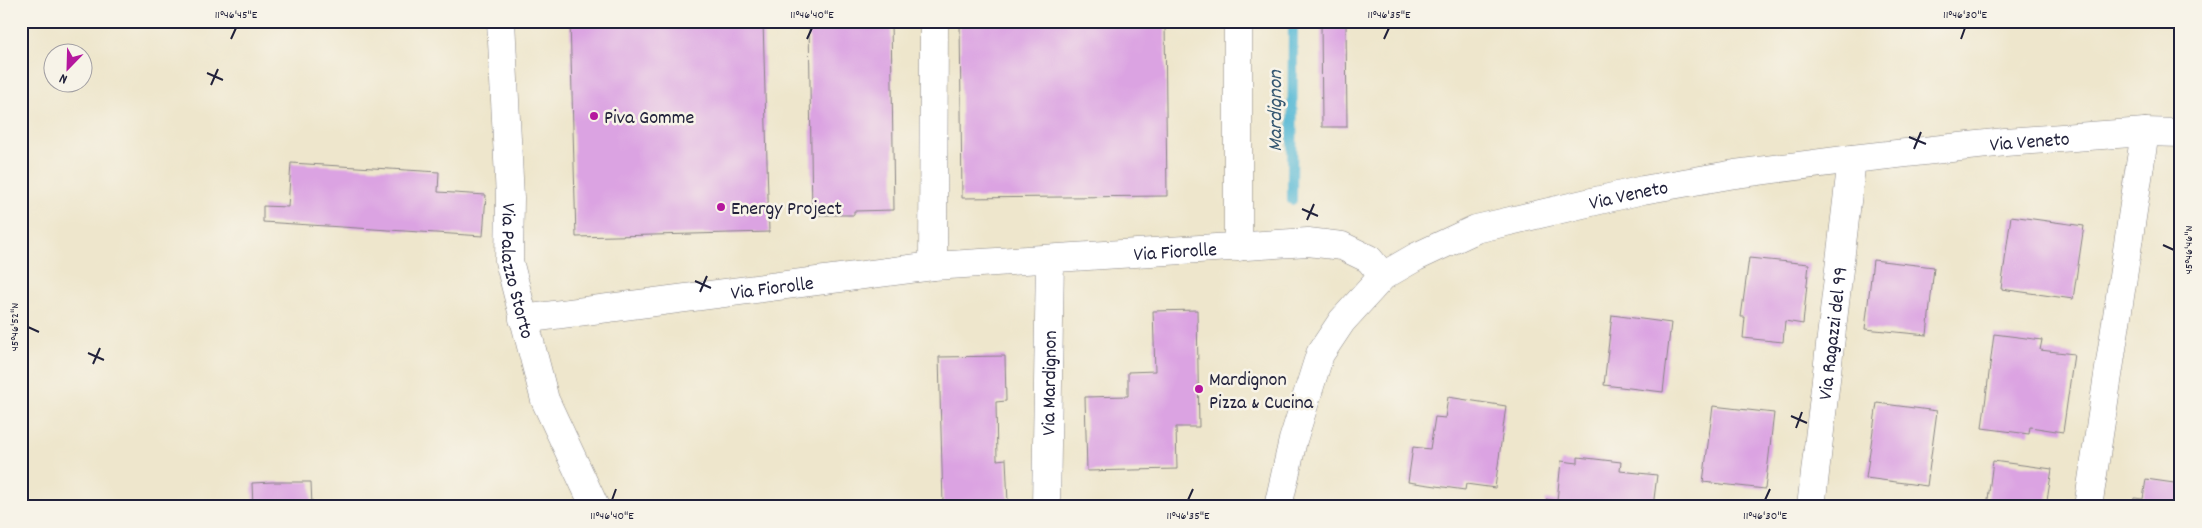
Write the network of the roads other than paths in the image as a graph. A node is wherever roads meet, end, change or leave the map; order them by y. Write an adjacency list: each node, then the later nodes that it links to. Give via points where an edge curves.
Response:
1 (501, 21): 11 (street, Via Palazzo Storto, via 510,198 509,261)
2 (934, 21): 9 (street)
3 (1238, 21): 7 (street, Via Fiorolle)
4 (2145, 132): 5 (street, Via Veneto); 6 (street, Via Veneto, via 2005,142); 16 (street)
5 (2181, 133)
6 (1852, 159): 10 (street, Via Veneto, via 1642,190 1476,229); 15 (street, Via Ragazzi del 99)
7 (1238, 247): 8 (street, Via Fiorolle); 10 (street, Via Fiorolle, via 1308,242 1342,246 1370,259)
8 (1050, 259): 9 (street, Via Fiorolle); 13 (street, Via Mardignon)
9 (933, 266): 11 (street, Via Fiorolle)
10 (1383, 276): 14 (street, Via Veneto, via 1342,321 1320,354 1293,440)
11 (523, 318): 12 (street, Via Palazzo Storto, via 545,400)
12 (595, 507)
13 (1046, 507)
14 (1278, 507)
15 (1811, 507)
16 (2088, 507)

